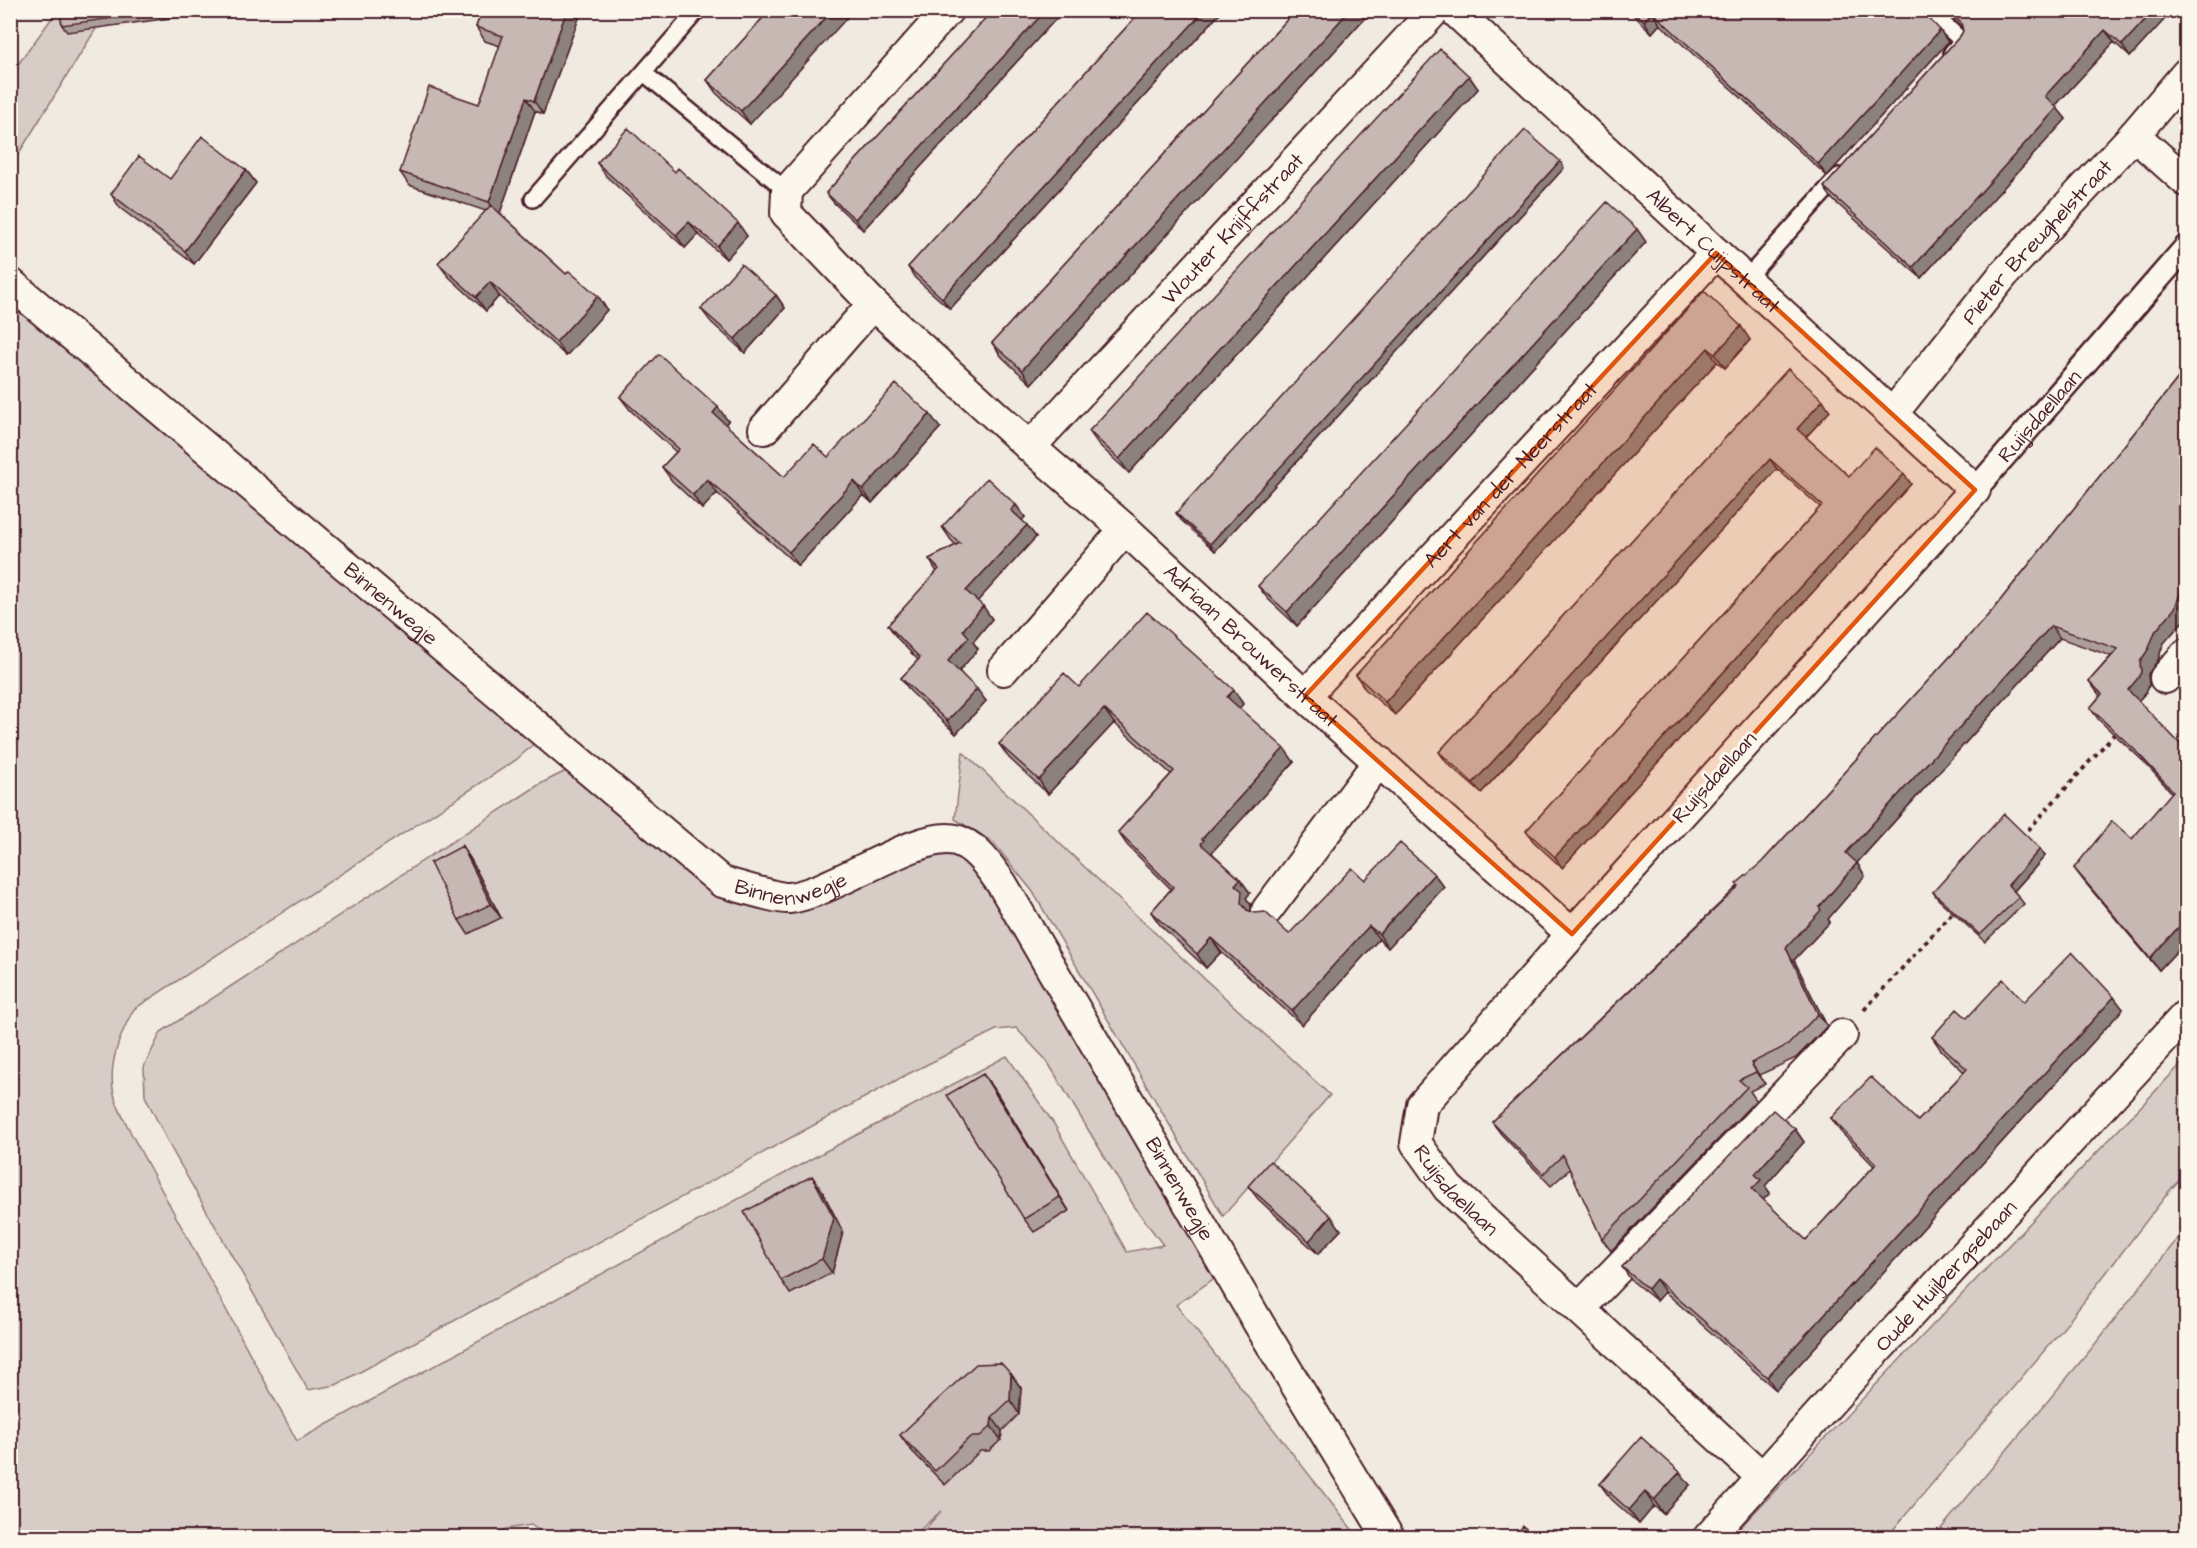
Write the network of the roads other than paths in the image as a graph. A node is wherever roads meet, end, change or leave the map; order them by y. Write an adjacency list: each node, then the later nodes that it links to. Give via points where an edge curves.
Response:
1 (698, 10): 7 (lane)
2 (948, 10): 12 (street)
3 (1435, 10): 21 (street, Wouter Knijffstraat)
4 (1454, 10): 15 (street, Albert Cuijpstraat)
5 (1929, 10): 6 (lane, via 1962,41)
6 (1938, 67)
7 (644, 73): 12 (lane); 13 (lane)
8 (2187, 74): 9 (street, Pieter Breughelstraat)
9 (2134, 135): 11 (street); 19 (street, Pieter Breughelstraat, via 2004,274)
10 (1850, 165): 16 (lane)
11 (2187, 181)
12 (787, 191): 18 (street, Adriaan Brouwerstraat, via 786,213)
13 (533, 199)
14 (2187, 247): 22 (street, Ruijsdaellaan)
15 (1716, 254): 16 (street, Albert Cuijpstraat); 27 (street, Aert van der Neerstraat)
16 (1745, 280): 19 (street, Albert Cuijpstraat)
17 (10, 283): 35 (street, Binnenwegje, via 722,882 787,898 825,887 930,840 957,840 979,853 1002,884)
18 (873, 304): 20 (street); 21 (street, Adriaan Brouwerstraat)
19 (1893, 413): 22 (street, Albert Cuijpstraat)
20 (764, 429)
21 (1030, 447): 23 (street, Adriaan Brouwerstraat)
22 (1975, 490): 30 (street, Ruijsdaellaan)
23 (1125, 529): 25 (street); 27 (street, Adriaan Brouwerstraat)
24 (2187, 654): 26 (street)
25 (1003, 670)
26 (2165, 678)
27 (1305, 696): 28 (street, Adriaan Brouwerstraat)
28 (1380, 761): 29 (street); 30 (street, Adriaan Brouwerstraat)
29 (1267, 910)
30 (1572, 934): 33 (street, Ruijsdaellaan, via 1422,1106 1416,1143 1448,1188)
31 (2187, 1015): 34 (street, Oude Huijbergsebaan)
32 (1842, 1035): 33 (street)
33 (1580, 1308): 34 (street, Ruijsdaellaan)
34 (1762, 1477): 36 (street, Oude Huijbergsebaan)
35 (1389, 1538)
36 (1708, 1538)

